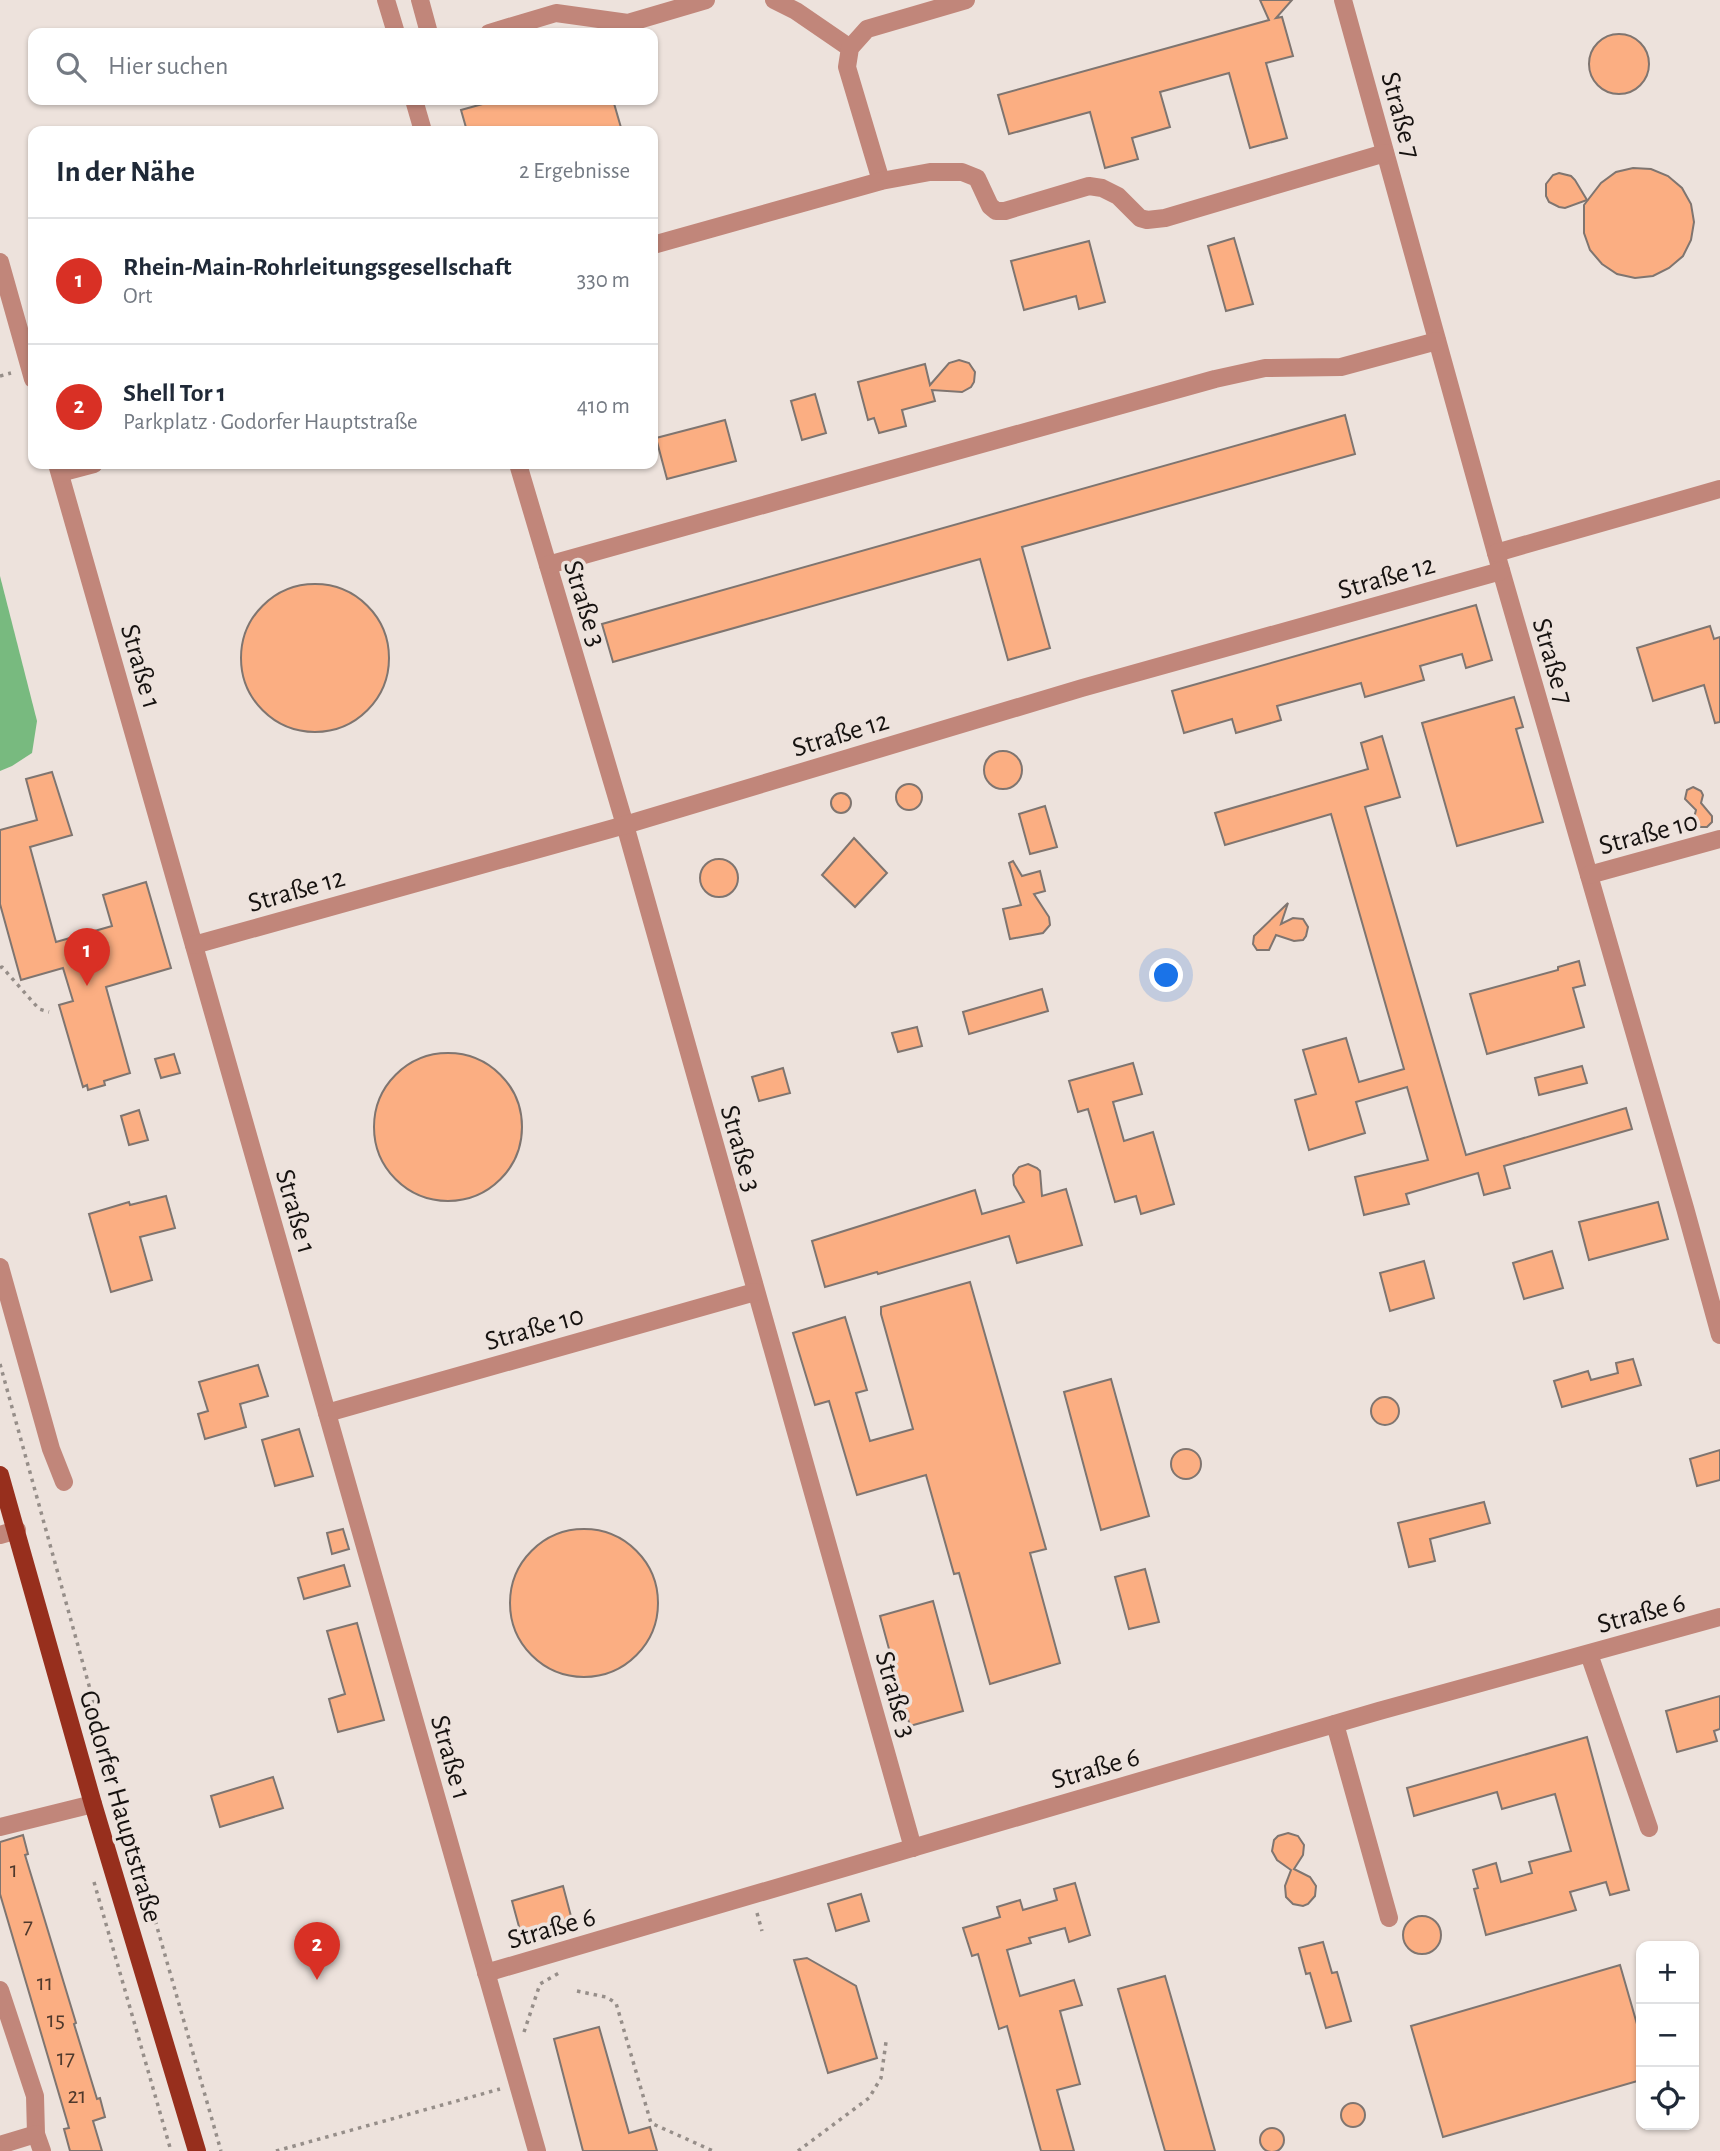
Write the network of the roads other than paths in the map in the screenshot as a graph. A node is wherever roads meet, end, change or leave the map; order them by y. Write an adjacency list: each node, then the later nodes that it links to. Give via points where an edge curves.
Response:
1 (386, 0): 7 (street)
2 (420, 0): 8 (street)
3 (706, 0): 9 (street, via 628,23 556,13)
4 (774, 0): 10 (street)
5 (966, 0): 10 (street, via 866,29)
6 (1343, 0): 13 (street, Straße 7)
7 (394, 28)
8 (428, 28)
9 (506, 28)
10 (850, 48): 14 (street, via 847,67)
11 (415, 105): 12 (street)
12 (422, 126)
13 (1385, 153): 14 (street, via 1147,220 1118,196 1089,186 996,211 977,178 962,172 930,172); 17 (street, Straße 7)
14 (881, 181): 15 (street)
15 (658, 244)
16 (0, 262): 18 (street)
17 (1437, 341): 22 (street, Straße 7); 23 (street, via 1341,367 1265,368 1215,379)
18 (28, 361)
19 (59, 469): 28 (street, Straße 1)
20 (519, 469): 23 (street, Straße 3)
21 (1720, 489): 22 (street)
22 (1496, 552): 24 (street, Straße 7)
23 (548, 565): 25 (street, Straße 3)
24 (1501, 571): 25 (street, Straße 12, via 1101,683); 27 (street, Straße 7)
25 (625, 825): 28 (street, Straße 12); 30 (street, Straße 3)
26 (1720, 839): 27 (street, Straße 10)
27 (1589, 875): 31 (street, Straße 7)
28 (194, 945): 32 (street, Straße 1)
29 (0, 1267): 34 (street)
30 (755, 1292): 32 (street, Straße 10); 42 (street, Straße 3)
31 (1720, 1335)
32 (327, 1413): 44 (street, Straße 1)
33 (0, 1475): 35 (main road, Godorfer Hauptstraße)
34 (64, 1482)
35 (8, 1532): 39 (main road, Godorfer Hauptstraße)
36 (1720, 1617): 37 (street, Straße 6)
37 (1589, 1654): 38 (street, Straße 6); 41 (street)
38 (1335, 1724): 42 (street, Straße 6); 43 (street)
39 (93, 1804): 40 (street); 48 (main road, Godorfer Hauptstraße)
40 (0, 1827)
41 (1648, 1828)
42 (914, 1848): 44 (street, Straße 6)
43 (1389, 1918)
44 (486, 1973): 49 (street, Straße 1)
45 (0, 1990): 46 (street, via 35,2096)
46 (39, 2142): 47 (street)
47 (0, 2145)
48 (197, 2151)
49 (537, 2151)

